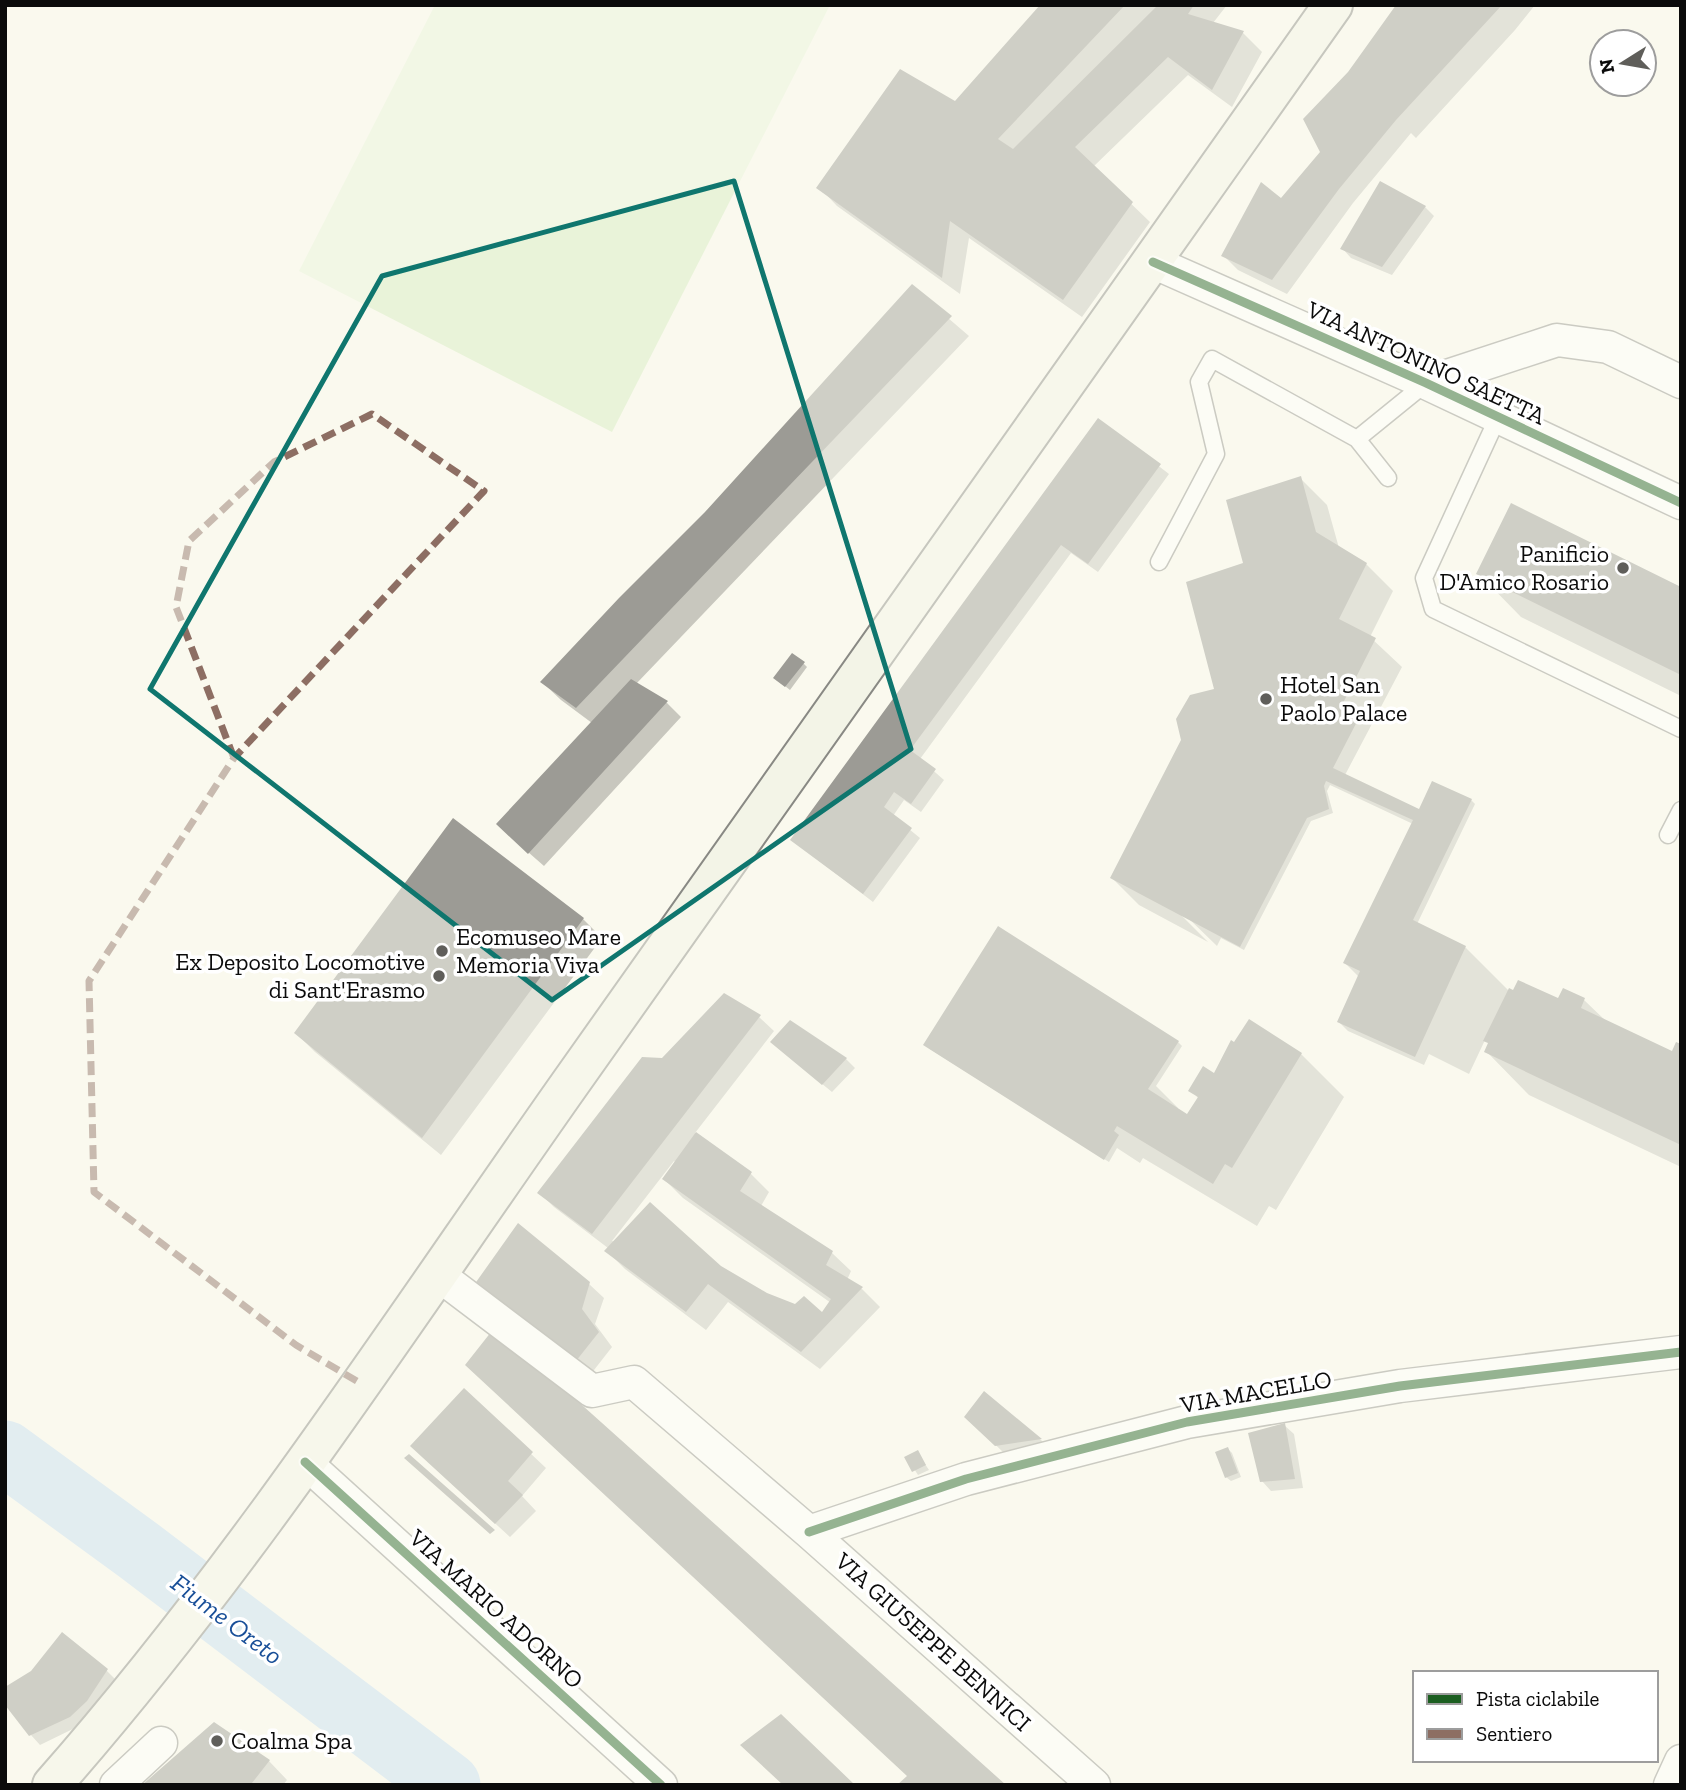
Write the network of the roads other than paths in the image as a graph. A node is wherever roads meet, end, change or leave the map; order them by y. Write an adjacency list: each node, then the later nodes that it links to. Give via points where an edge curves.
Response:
1 (1333, 5): 2 (main road)
2 (1153, 262): 4 (street, VIA ANTONINO SAETTA); 13 (main road)
3 (1681, 382): 4 (street, VIA ANTONINO SAETTA, via 1608,347 1557,340)
4 (1426, 383): 5 (street, VIA ANTONINO SAETTA); 6 (lane)
5 (1498, 417): 8 (street, VIA ANTONINO SAETTA); 10 (lane, via 1424,578 1433,609)
6 (1357, 439): 7 (lane); 9 (lane, via 1212,359 1199,382 1216,454)
7 (1388, 478)
8 (1681, 503)
9 (1159, 562)
10 (1681, 729)
11 (1681, 810): 12 (lane)
12 (1668, 835)
13 (436, 1273): 15 (main road); 16 (street, VIA GIUSEPPE BENNICI, via 592,1391 634,1382)
14 (1681, 1352): 16 (street, VIA MACELLO, via 1400,1386 1187,1422 966,1479)
15 (296, 1475): 19 (main road, via 121,1706); 21 (street, VIA MARIO ADORNO)
16 (809, 1532): 22 (street, VIA GIUSEPPE BENNICI)
17 (161, 1743): 20 (street)
18 (1681, 1761): 23 (street)
19 (52, 1785)
20 (116, 1785)
21 (661, 1785)
22 (1094, 1785)
23 (1670, 1785)

